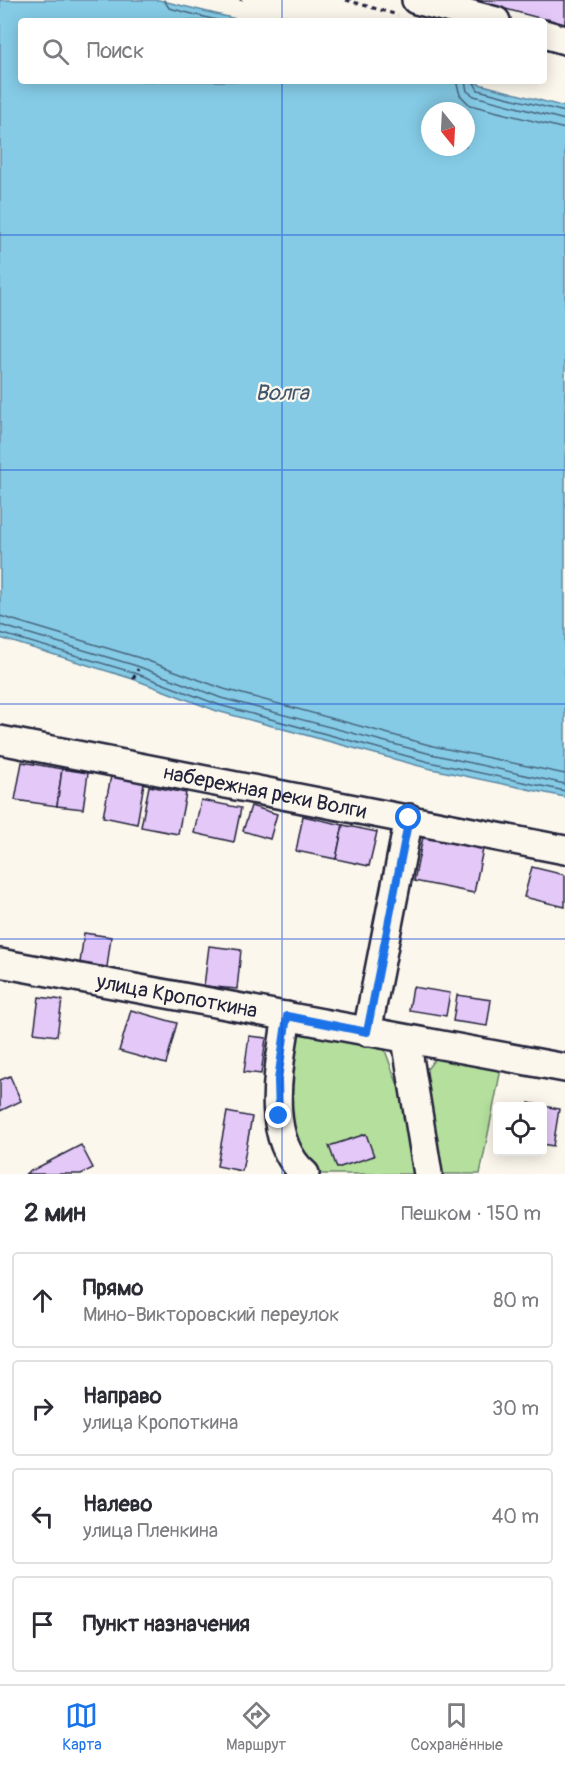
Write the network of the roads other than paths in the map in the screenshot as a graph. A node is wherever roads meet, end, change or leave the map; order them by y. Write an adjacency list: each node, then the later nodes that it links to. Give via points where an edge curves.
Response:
1 (421, 5): 2 (street)
2 (482, 18)
3 (547, 35): 4 (street)
4 (565, 39)
5 (0, 740): 6 (street, набережная реки Волги)
6 (409, 818): 7 (street, набережная реки Волги); 10 (street)
7 (565, 850)
8 (0, 963): 9 (street, улица Кропоткина)
9 (287, 1016): 10 (street, улица Кропоткина); 13 (street, via 278,1080 279,1116 284,1139)
10 (367, 1032): 11 (street, улица Кропоткина)
11 (406, 1039): 12 (street, улица Кропоткина); 14 (street)
12 (565, 1068)
13 (305, 1174)
14 (428, 1174)

